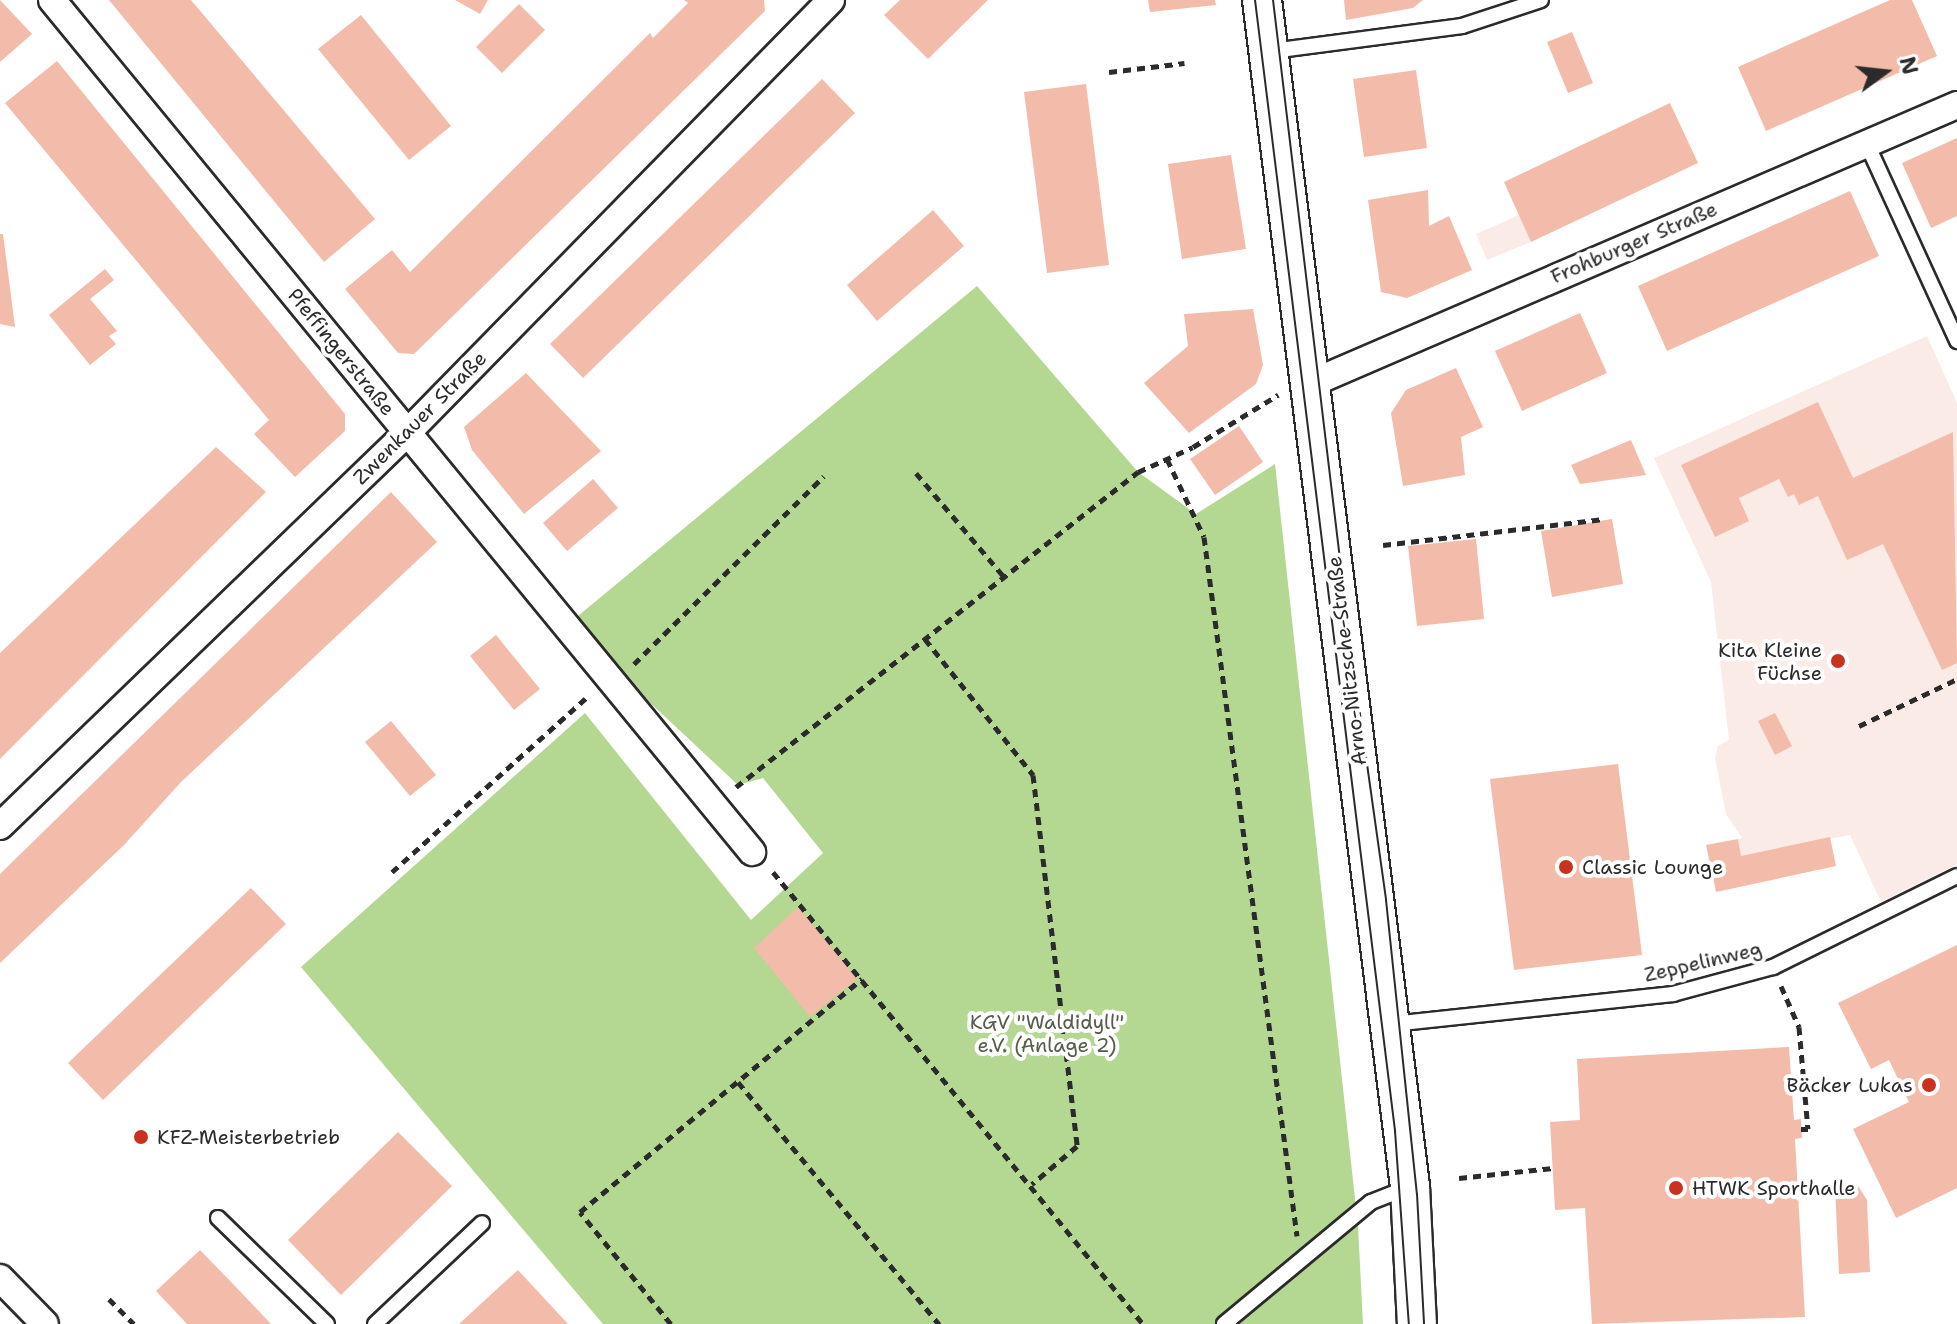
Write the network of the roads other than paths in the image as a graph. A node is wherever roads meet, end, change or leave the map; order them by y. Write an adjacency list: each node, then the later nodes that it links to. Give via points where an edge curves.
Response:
1 (52, 0): 10 (street, Pfeffingerstraße)
2 (831, 0): 10 (street, Zwenkauer Straße)
3 (1262, 0): 5 (main road, Arno-Nitzsche-Straße)
4 (1541, 0): 5 (lane, via 1462,26)
5 (1269, 52): 9 (main road, Arno-Nitzsche-Straße)
6 (1957, 105): 7 (street, Frohburger Straße)
7 (1867, 144): 8 (lane); 9 (street, Frohburger Straße)
8 (1957, 341)
9 (1312, 383): 14 (main road, Arno-Nitzsche-Straße)
10 (407, 433): 11 (street, Zwenkauer Straße); 12 (street, Pfeffingerstraße)
11 (0, 826)
12 (752, 852)
13 (1957, 876): 14 (lane, Zeppelinweg, via 1773,967 1673,994)
14 (1390, 1024): 15 (main road, Arno-Nitzsche-Straße)
15 (1410, 1187): 22 (lane, via 1371,1202); 23 (main road, Arno-Nitzsche-Straße)
16 (218, 1218): 20 (lane)
17 (482, 1223): 21 (lane)
18 (0, 1278): 19 (street)
19 (45, 1324)
20 (327, 1324)
21 (375, 1324)
22 (1224, 1324)
23 (1417, 1324)

